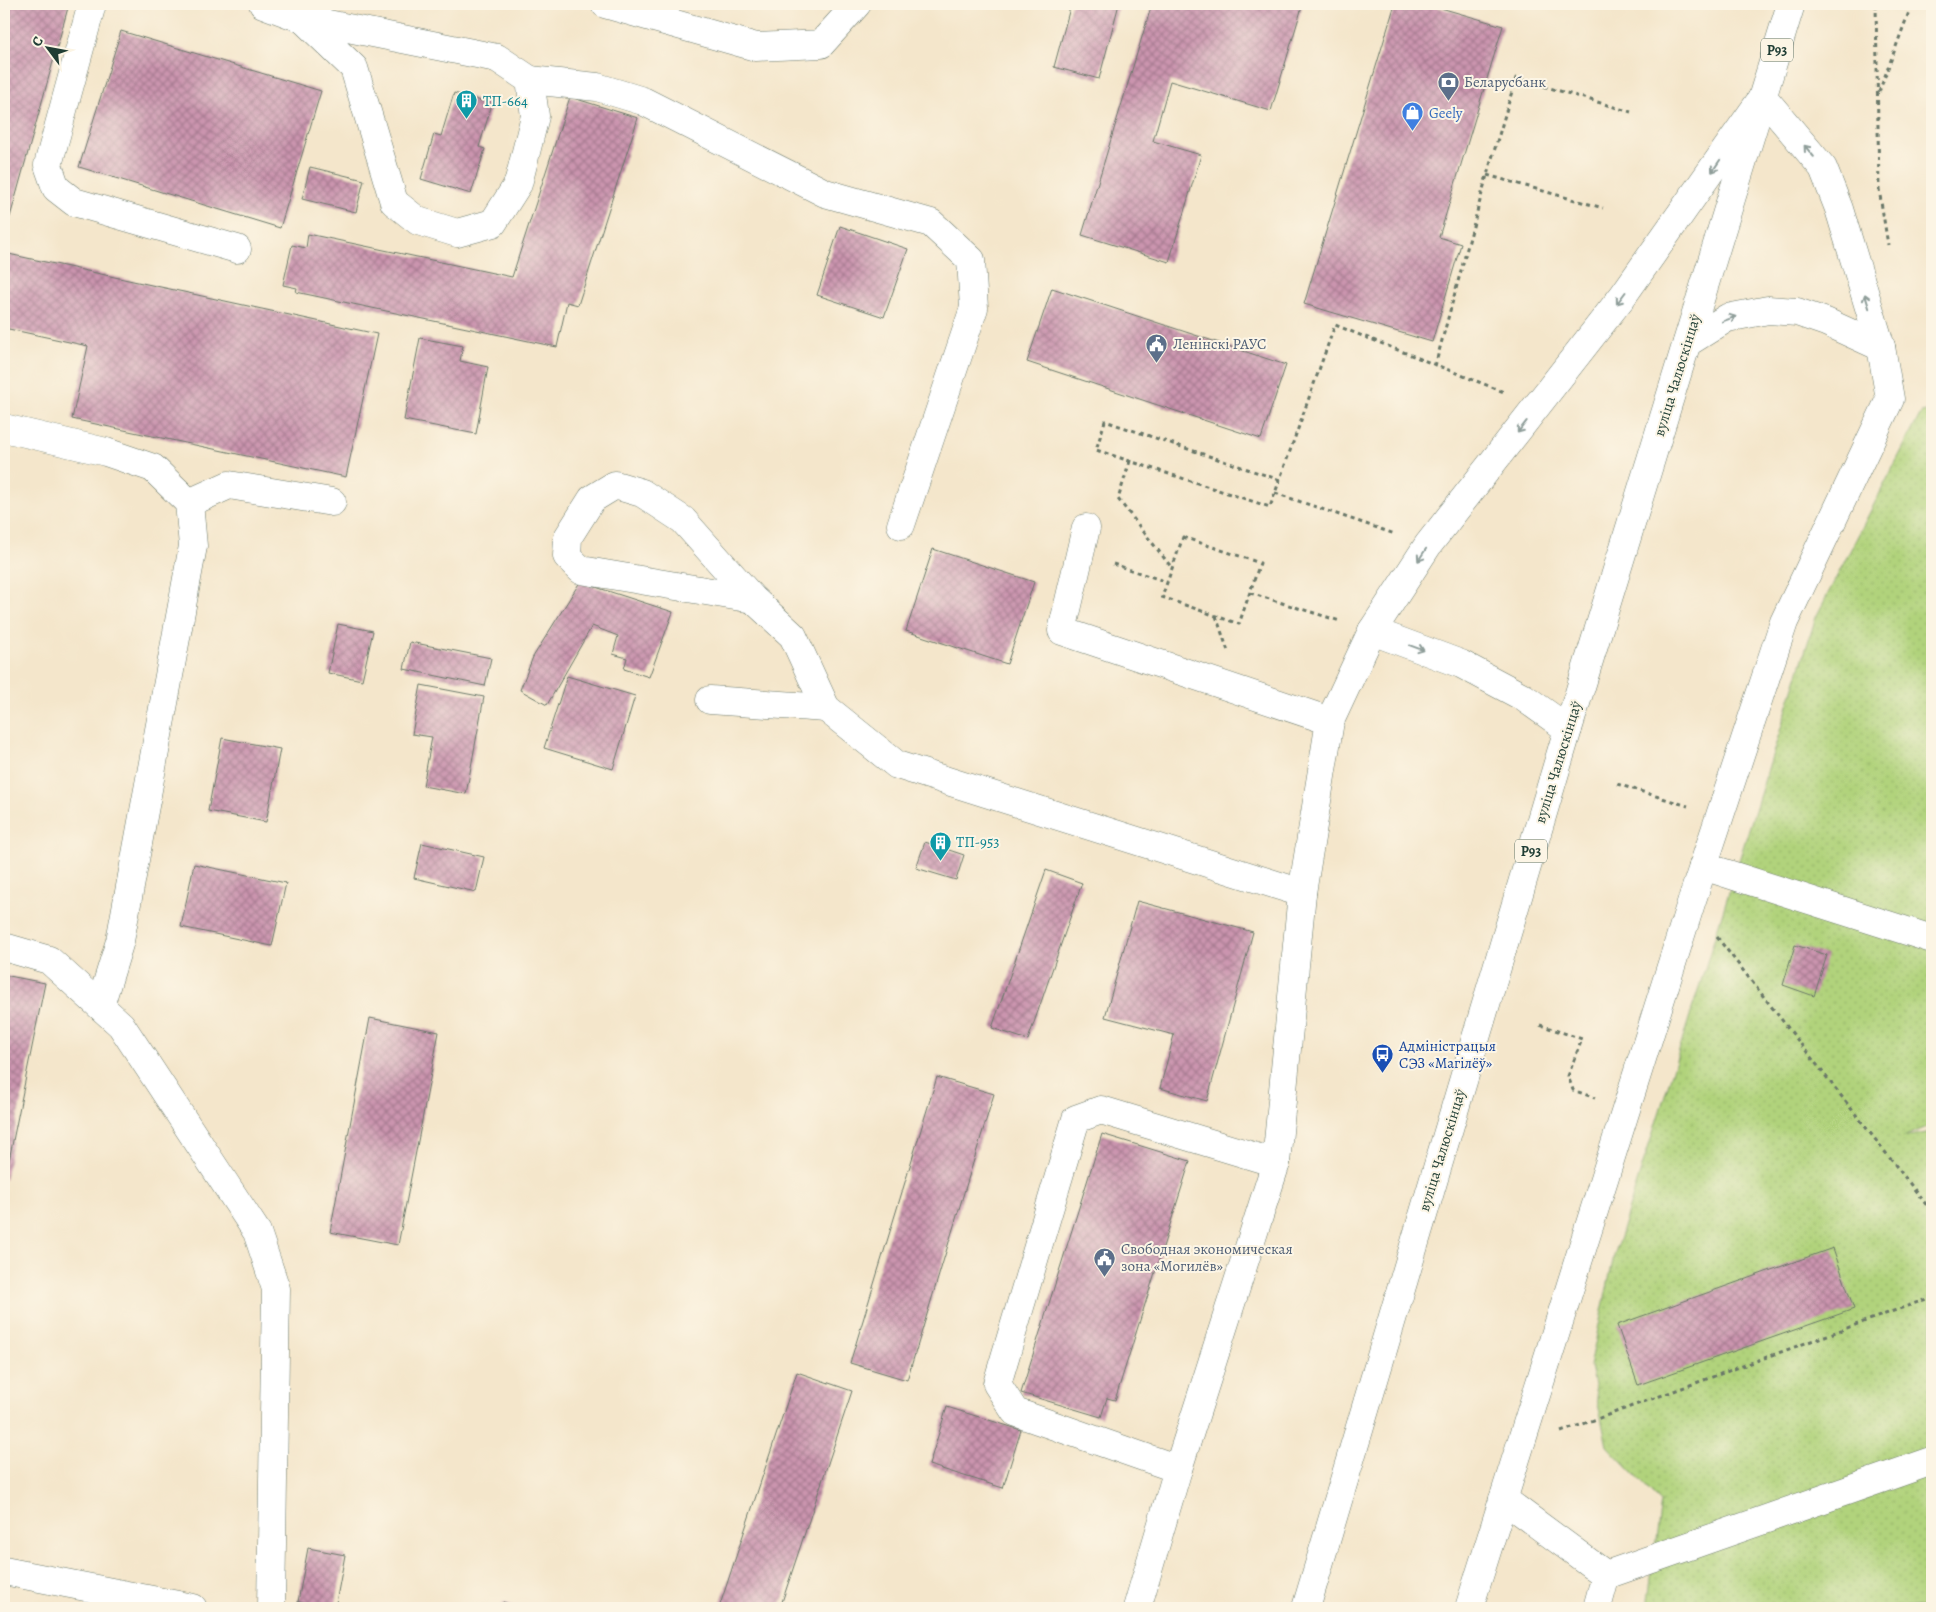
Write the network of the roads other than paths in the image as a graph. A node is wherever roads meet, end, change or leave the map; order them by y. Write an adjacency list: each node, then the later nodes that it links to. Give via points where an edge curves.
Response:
1 (92, 4): 9 (street, via 48,165 56,188 74,202)
2 (263, 4): 6 (street)
3 (605, 4): 4 (street, via 756,47 821,44)
4 (857, 4)
5 (1791, 4): 8 (street, вуліца Чалюскінцаў / Р93)
6 (304, 20): 7 (street, via 497,58); 7 (street, via 354,68 394,202 418,221 457,233 493,223 518,184 535,116)
7 (530, 80): 15 (street, via 597,87 643,101 825,193 932,223 971,260 974,308)
8 (1763, 97): 10 (street, вуліца Чалюскінцаў / Р93); 11 (street, one-way to 8, via 1839,209 1823,168); 18 (street, one-way to 18, via 1687,208 1540,405 1428,546)
9 (237, 249)
10 (1687, 343): 11 (street, one-way to 11, via 1727,318 1768,310 1797,312); 22 (street, вуліца Чалюскінцаў / Р93)
11 (1881, 347): 23 (street, via 1890,398 1784,622)
12 (4, 428): 14 (street, via 106,452 153,468)
13 (332, 502): 14 (street, via 229,485)
14 (189, 503): 27 (street, via 193,546 120,941)
15 (901, 525)
16 (1083, 541): 21 (street, via 1062,631)
17 (753, 599): 17 (street, via 581,570 567,556 568,537 592,499 615,486 642,493 683,520); 20 (street, via 793,636)
18 (1372, 631): 21 (street); 22 (street, one-way to 22, via 1461,664 1523,698)
19 (710, 700): 20 (street)
20 (826, 708): 24 (street, via 897,764)
21 (1330, 721): 24 (street)
22 (1568, 729): 37 (street, вуліца Чалюскінцаў / Р93)
23 (1703, 866): 25 (street); 31 (street)
24 (1302, 893): 28 (street)
25 (1932, 939)
26 (4, 947): 27 (street, via 49,960)
27 (100, 1006): 35 (street, via 121,1025 257,1232 276,1289)
28 (1276, 1163): 30 (street); 30 (street, via 1101,1110 1076,1119 997,1384 1015,1412)
29 (1932, 1461): 33 (street)
30 (1178, 1469): 36 (street)
31 (1503, 1499): 33 (street); 38 (street)
32 (4, 1571): 34 (street)
33 (1606, 1575): 39 (street)
34 (193, 1608)
35 (271, 1608)
36 (1137, 1608)
37 (1306, 1608)
38 (1469, 1608)
39 (1597, 1608)

